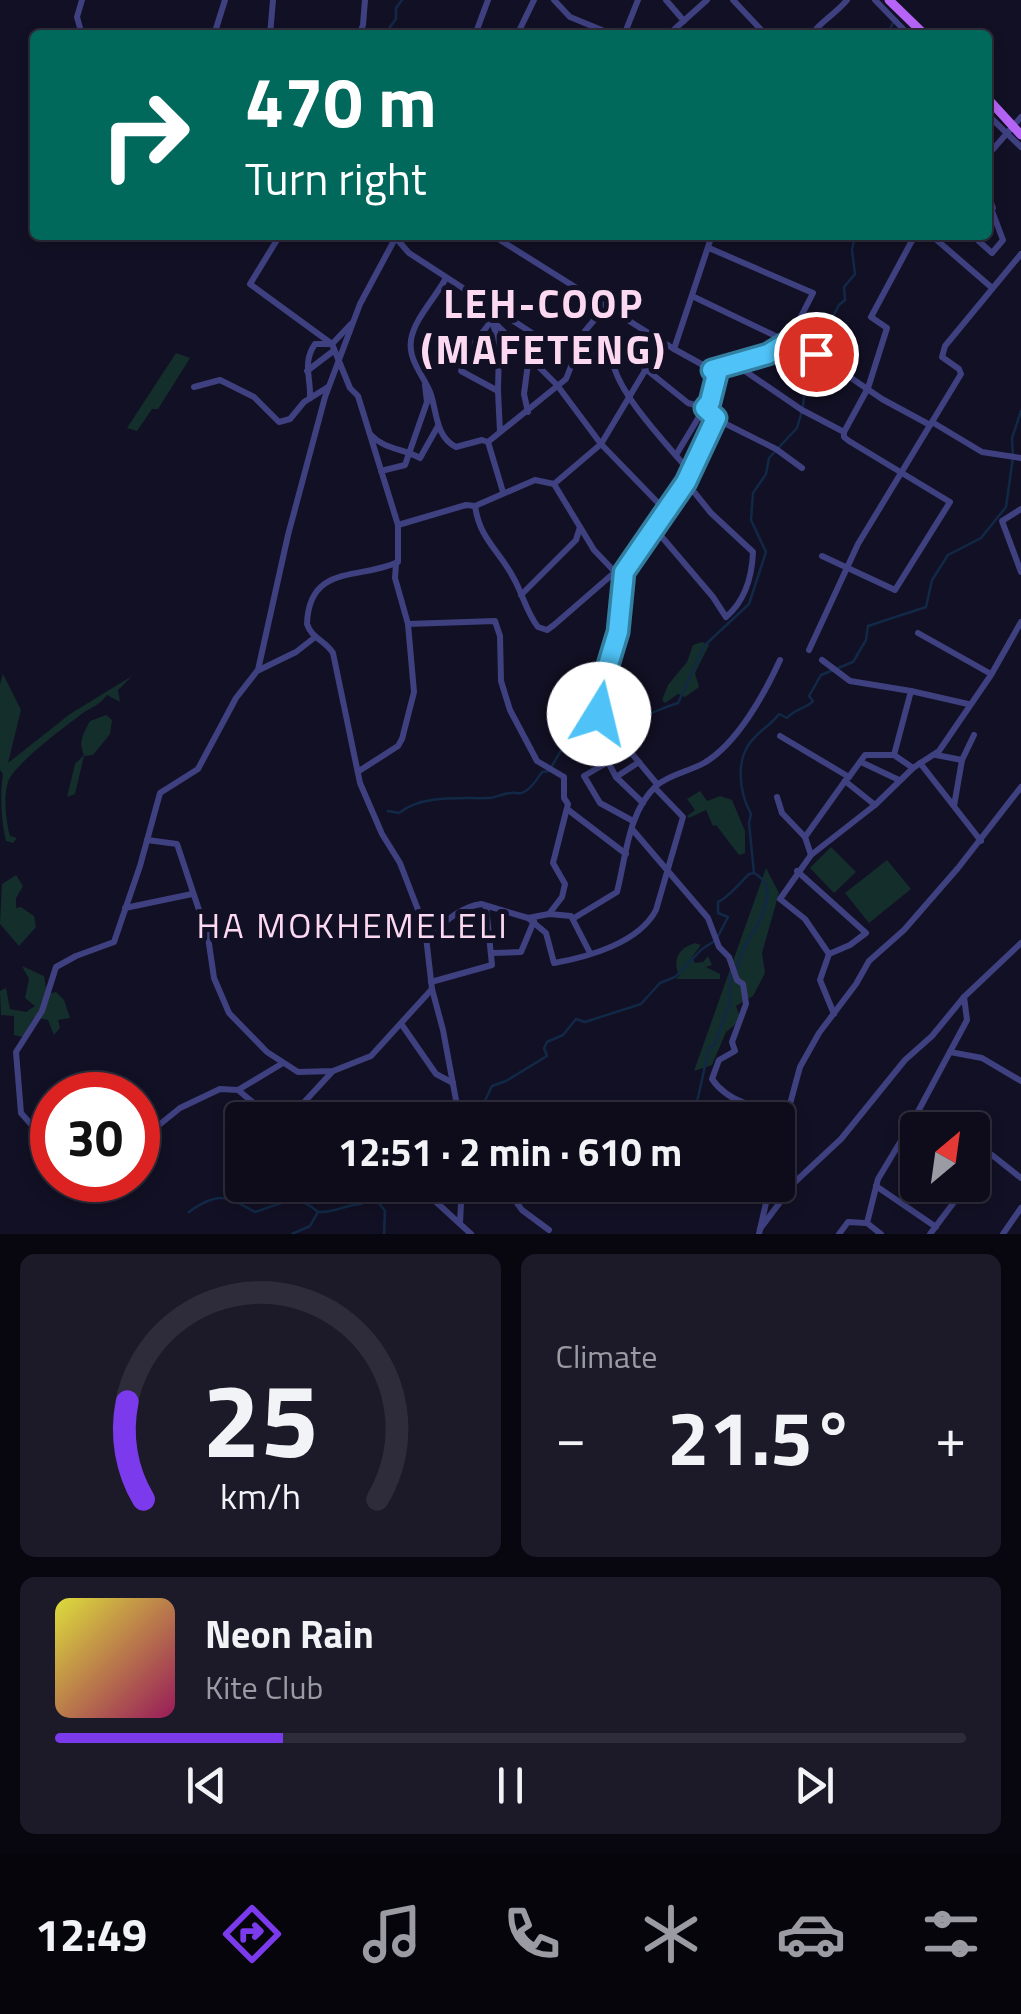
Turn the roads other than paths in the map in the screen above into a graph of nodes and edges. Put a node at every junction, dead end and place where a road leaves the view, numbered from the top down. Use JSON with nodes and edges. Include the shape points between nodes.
{"nodes":[{"id":1,"x":82,"y":0,"type":"edge"},
{"id":2,"x":225,"y":0,"type":"edge"},
{"id":3,"x":273,"y":0,"type":"edge"},
{"id":4,"x":365,"y":0,"type":"edge"},
{"id":5,"x":488,"y":0,"type":"edge"},
{"id":6,"x":534,"y":0,"type":"edge"},
{"id":7,"x":554,"y":0,"type":"edge"},
{"id":8,"x":638,"y":0,"type":"edge"},
{"id":9,"x":666,"y":0,"type":"edge"},
{"id":10,"x":707,"y":0,"type":"edge"},
{"id":11,"x":733,"y":0,"type":"edge"},
{"id":12,"x":846,"y":0,"type":"edge"},
{"id":13,"x":875,"y":0,"type":"edge"},
{"id":14,"x":889,"y":0,"type":"edge"},
{"id":15,"x":684,"y":20,"type":"junction"},
{"id":16,"x":758,"y":28,"type":"joint"},
{"id":17,"x":81,"y":30,"type":"edge"},
{"id":18,"x":216,"y":30,"type":"edge"},
{"id":19,"x":270,"y":30,"type":"edge"},
{"id":20,"x":360,"y":30,"type":"edge"},
{"id":21,"x":477,"y":30,"type":"edge"},
{"id":22,"x":519,"y":30,"type":"edge"},
{"id":23,"x":602,"y":30,"type":"edge"},
{"id":24,"x":626,"y":30,"type":"edge"},
{"id":25,"x":673,"y":30,"type":"edge"},
{"id":26,"x":760,"y":30,"type":"edge"},
{"id":27,"x":817,"y":30,"type":"edge"},
{"id":28,"x":904,"y":30,"type":"edge"},
{"id":29,"x":919,"y":30,"type":"edge"},
{"id":30,"x":992,"y":105,"type":"edge"},
{"id":31,"x":1021,"y":117,"type":"edge"},
{"id":32,"x":992,"y":118,"type":"edge"},
{"id":33,"x":1009,"y":129,"type":"junction"},
{"id":34,"x":1021,"y":135,"type":"edge"},
{"id":35,"x":1021,"y":147,"type":"edge"},
{"id":36,"x":992,"y":149,"type":"edge"},
{"id":37,"x":992,"y":215,"type":"edge"},
{"id":38,"x":277,"y":240,"type":"edge"},
{"id":39,"x":394,"y":240,"type":"edge"},
{"id":40,"x":399,"y":240,"type":"edge"},
{"id":41,"x":500,"y":240,"type":"edge"},
{"id":42,"x":711,"y":240,"type":"edge"},
{"id":43,"x":913,"y":240,"type":"edge"},
{"id":44,"x":937,"y":240,"type":"edge"},
{"id":45,"x":978,"y":240,"type":"edge"},
{"id":46,"x":709,"y":248,"type":"junction"},
{"id":47,"x":1021,"y":254,"type":"edge"},
{"id":48,"x":446,"y":278,"type":"junction"},
{"id":49,"x":992,"y":287,"type":"junction"},
{"id":50,"x":692,"y":296,"type":"junction"},
{"id":51,"x":606,"y":306,"type":"junction"},
{"id":52,"x":490,"y":307,"type":"junction"},
{"id":53,"x":493,"y":322,"type":"junction"},
{"id":54,"x":351,"y":324,"type":"junction"},
{"id":55,"x":788,"y":342,"type":"junction"},
{"id":56,"x":332,"y":348,"type":"junction"},
{"id":57,"x":674,"y":349,"type":"junction"},
{"id":58,"x":576,"y":351,"type":"junction"},
{"id":59,"x":528,"y":356,"type":"junction"},
{"id":60,"x":612,"y":360,"type":"junction"},
{"id":61,"x":338,"y":362,"type":"junction"},
{"id":62,"x":730,"y":367,"type":"junction"},
{"id":63,"x":646,"y":369,"type":"junction"},
{"id":64,"x":712,"y":370,"type":"junction"},
{"id":65,"x":306,"y":371,"type":"junction"},
{"id":66,"x":333,"y":376,"type":"junction"},
{"id":67,"x":347,"y":382,"type":"junction"},
{"id":68,"x":426,"y":384,"type":"junction"},
{"id":69,"x":557,"y":385,"type":"junction"},
{"id":70,"x":329,"y":386,"type":"junction"},
{"id":71,"x":194,"y":387,"type":"dead end"},
{"id":72,"x":868,"y":388,"type":"junction"},
{"id":73,"x":498,"y":391,"type":"junction"},
{"id":74,"x":630,"y":395,"type":"junction"},
{"id":75,"x":310,"y":398,"type":"junction"},
{"id":76,"x":705,"y":408,"type":"junction"},
{"id":77,"x":528,"y":412,"type":"junction"},
{"id":78,"x":716,"y":418,"type":"junction"},
{"id":79,"x":931,"y":424,"type":"junction"},
{"id":80,"x":439,"y":426,"type":"junction"},
{"id":81,"x":369,"y":432,"type":"junction"},
{"id":82,"x":500,"y":432,"type":"junction"},
{"id":83,"x":844,"y":432,"type":"junction"},
{"id":84,"x":488,"y":442,"type":"junction"},
{"id":85,"x":602,"y":444,"type":"junction"},
{"id":86,"x":410,"y":452,"type":"junction"},
{"id":87,"x":676,"y":455,"type":"junction"},
{"id":88,"x":1021,"y":458,"type":"edge"},
{"id":89,"x":802,"y":468,"type":"dead end"},
{"id":90,"x":382,"y":471,"type":"junction"},
{"id":91,"x":690,"y":472,"type":"junction"},
{"id":92,"x":900,"y":473,"type":"junction"},
{"id":93,"x":686,"y":482,"type":"junction"},
{"id":94,"x":554,"y":484,"type":"junction"},
{"id":95,"x":503,"y":492,"type":"junction"},
{"id":96,"x":475,"y":506,"type":"junction"},
{"id":97,"x":1021,"y":509,"type":"edge"},
{"id":98,"x":666,"y":512,"type":"junction"},
{"id":99,"x":398,"y":525,"type":"junction"},
{"id":100,"x":580,"y":526,"type":"junction"},
{"id":101,"x":656,"y":530,"type":"junction"},
{"id":102,"x":822,"y":556,"type":"dead end"},
{"id":103,"x":396,"y":564,"type":"junction"},
{"id":104,"x":848,"y":567,"type":"junction"},
{"id":105,"x":620,"y":572,"type":"junction"},
{"id":106,"x":1021,"y":572,"type":"edge"},
{"id":107,"x":520,"y":596,"type":"junction"},
{"id":108,"x":1021,"y":622,"type":"edge"},
{"id":109,"x":408,"y":624,"type":"junction"},
{"id":110,"x":918,"y":633,"type":"dead end"},
{"id":111,"x":314,"y":638,"type":"junction"},
{"id":112,"x":810,"y":650,"type":"dead end"},
{"id":113,"x":780,"y":660,"type":"dead end"},
{"id":114,"x":822,"y":660,"type":"dead end"},
{"id":115,"x":257,"y":671,"type":"junction"},
{"id":116,"x":991,"y":675,"type":"junction"},
{"id":117,"x":911,"y":690,"type":"junction"},
{"id":118,"x":968,"y":704,"type":"junction"},
{"id":119,"x":974,"y":735,"type":"dead end"},
{"id":120,"x":780,"y":736,"type":"dead end"},
{"id":121,"x":894,"y":755,"type":"junction"},
{"id":122,"x":932,"y":755,"type":"junction"},
{"id":123,"x":962,"y":760,"type":"junction"},
{"id":124,"x":639,"y":762,"type":"junction"},
{"id":125,"x":860,"y":762,"type":"junction"},
{"id":126,"x":916,"y":765,"type":"junction"},
{"id":127,"x":358,"y":771,"type":"junction"},
{"id":128,"x":616,"y":777,"type":"junction"},
{"id":129,"x":847,"y":779,"type":"junction"},
{"id":130,"x":899,"y":780,"type":"junction"},
{"id":131,"x":656,"y":786,"type":"junction"},
{"id":132,"x":1021,"y":787,"type":"edge"},
{"id":133,"x":777,"y":796,"type":"dead end"},
{"id":134,"x":644,"y":803,"type":"junction"},
{"id":135,"x":875,"y":805,"type":"junction"},
{"id":136,"x":954,"y":806,"type":"junction"},
{"id":137,"x":568,"y":809,"type":"junction"},
{"id":138,"x":632,"y":825,"type":"junction"},
{"id":139,"x":148,"y":840,"type":"junction"},
{"id":140,"x":807,"y":841,"type":"junction"},
{"id":141,"x":982,"y":841,"type":"junction"},
{"id":142,"x":820,"y":849,"type":"junction"},
{"id":143,"x":626,"y":854,"type":"junction"},
{"id":144,"x":811,"y":855,"type":"junction"},
{"id":145,"x":666,"y":871,"type":"junction"},
{"id":146,"x":797,"y":871,"type":"junction"},
{"id":147,"x":192,"y":894,"type":"junction"},
{"id":148,"x":486,"y":906,"type":"junction"},
{"id":149,"x":126,"y":908,"type":"junction"},
{"id":150,"x":549,"y":914,"type":"junction"},
{"id":151,"x":574,"y":918,"type":"junction"},
{"id":152,"x":531,"y":920,"type":"junction"},
{"id":153,"x":426,"y":938,"type":"junction"},
{"id":154,"x":1021,"y":943,"type":"edge"},
{"id":155,"x":494,"y":953,"type":"junction"},
{"id":156,"x":590,"y":953,"type":"junction"},
{"id":157,"x":829,"y":954,"type":"junction"},
{"id":158,"x":431,"y":986,"type":"junction"},
{"id":159,"x":964,"y":997,"type":"junction"},
{"id":160,"x":834,"y":1014,"type":"junction"},
{"id":161,"x":402,"y":1025,"type":"junction"},
{"id":162,"x":950,"y":1052,"type":"junction"},
{"id":163,"x":283,"y":1063,"type":"junction"},
{"id":164,"x":333,"y":1071,"type":"junction"},
{"id":165,"x":298,"y":1072,"type":"junction"},
{"id":166,"x":1021,"y":1081,"type":"edge"},
{"id":167,"x":453,"y":1082,"type":"junction"},
{"id":168,"x":238,"y":1090,"type":"junction"},
{"id":169,"x":313,"y":1090,"type":"junction"},
{"id":170,"x":252,"y":1102,"type":"edge"},
{"id":171,"x":303,"y":1102,"type":"edge"},
{"id":172,"x":455,"y":1102,"type":"edge"},
{"id":173,"x":745,"y":1102,"type":"edge"},
{"id":174,"x":789,"y":1102,"type":"edge"},
{"id":175,"x":160,"y":1122,"type":"edge"},
{"id":176,"x":30,"y":1123,"type":"edge"},
{"id":177,"x":990,"y":1157,"type":"edge"},
{"id":178,"x":1021,"y":1178,"type":"edge"},
{"id":179,"x":876,"y":1186,"type":"junction"},
{"id":180,"x":436,"y":1202,"type":"edge"},
{"id":181,"x":461,"y":1202,"type":"edge"},
{"id":182,"x":516,"y":1202,"type":"edge"},
{"id":183,"x":766,"y":1202,"type":"edge"},
{"id":184,"x":954,"y":1202,"type":"edge"},
{"id":185,"x":1021,"y":1208,"type":"edge"},
{"id":186,"x":866,"y":1223,"type":"junction"},
{"id":187,"x":460,"y":1224,"type":"junction"},
{"id":188,"x":550,"y":1230,"type":"dead end"},
{"id":189,"x":933,"y":1231,"type":"edge"},
{"id":190,"x":760,"y":1232,"type":"edge"},
{"id":191,"x":471,"y":1234,"type":"edge"},
{"id":192,"x":839,"y":1234,"type":"edge"},
{"id":193,"x":880,"y":1234,"type":"edge"},
{"id":194,"x":1003,"y":1234,"type":"edge"}],
"edges":[{"from":1,"to":17,"type":"street"},
{"from":2,"to":18,"type":"street"},
{"from":3,"to":19,"type":"street"},
{"from":4,"to":20,"type":"street"},
{"from":5,"to":21,"type":"street"},
{"from":6,"to":22,"type":"street"},
{"from":7,"to":23,"type":"street","via":[[570,17]]},
{"from":8,"to":24,"type":"street"},
{"from":9,"to":15,"type":"street"},
{"from":10,"to":15,"type":"street"},
{"from":11,"to":16,"type":"street"},
{"from":12,"to":27,"type":"street"},
{"from":13,"to":28,"type":"street"},
{"from":14,"to":29,"type":"main road"},
{"from":15,"to":25,"type":"street"},
{"from":16,"to":26,"type":"street"},
{"from":30,"to":33,"type":"main road"},
{"from":31,"to":33,"type":"street"},
{"from":32,"to":33,"type":"street"},
{"from":33,"to":34,"type":"main road"},
{"from":33,"to":35,"type":"street"},
{"from":33,"to":36,"type":"street"},
{"from":37,"to":45,"type":"street","via":[[1003,240],[992,253]]},
{"from":38,"to":56,"type":"street","via":[[250,284]]},
{"from":39,"to":54,"type":"street"},
{"from":40,"to":48,"type":"street"},
{"from":41,"to":51,"type":"street"},
{"from":42,"to":46,"type":"street"},
{"from":43,"to":72,"type":"street","via":[[870,317],[887,328]]},
{"from":44,"to":49,"type":"street"},
{"from":46,"to":50,"type":"street"},
{"from":46,"to":55,"type":"street","via":[[813,293]]},
{"from":47,"to":49,"type":"street"},
{"from":48,"to":52,"type":"street"},
{"from":48,"to":68,"type":"street","via":[[411,338]]},
{"from":49,"to":79,"type":"street","via":[[945,346],[942,357],[962,372]]},
{"from":50,"to":55,"type":"street"},
{"from":50,"to":57,"type":"street"},
{"from":51,"to":57,"type":"street"},
{"from":51,"to":58,"type":"street"},
{"from":52,"to":53,"type":"street"},
{"from":52,"to":59,"type":"street","via":[[532,334]]},
{"from":53,"to":59,"type":"street"},
{"from":53,"to":73,"type":"street"},
{"from":53,"to":73,"type":"street","via":[[461,370]]},
{"from":54,"to":56,"type":"street"},
{"from":54,"to":61,"type":"street"},
{"from":55,"to":62,"type":"street"},
{"from":55,"to":72,"type":"street"},
{"from":56,"to":61,"type":"street"},
{"from":56,"to":65,"type":"street"},
{"from":56,"to":65,"type":"street","via":[[315,344]]},
{"from":57,"to":64,"type":"street"},
{"from":58,"to":60,"type":"street"},
{"from":58,"to":69,"type":"street"},
{"from":59,"to":69,"type":"street"},
{"from":59,"to":77,"type":"street"},
{"from":60,"to":63,"type":"street","via":[[627,354]]},
{"from":60,"to":74,"type":"street"},
{"from":61,"to":66,"type":"street"},
{"from":61,"to":67,"type":"street"},
{"from":62,"to":64,"type":"street"},
{"from":62,"to":83,"type":"street"},
{"from":63,"to":74,"type":"street"},
{"from":63,"to":76,"type":"street","via":[[688,404]]},
{"from":64,"to":76,"type":"street","via":[[717,374]]},
{"from":65,"to":75,"type":"street"},
{"from":66,"to":67,"type":"street"},
{"from":66,"to":70,"type":"street"},
{"from":67,"to":81,"type":"street"},
{"from":68,"to":80,"type":"street"},
{"from":68,"to":86,"type":"street","via":[[428,402]]},
{"from":69,"to":77,"type":"street"},
{"from":69,"to":85,"type":"street"},
{"from":70,"to":75,"type":"street"},
{"from":70,"to":115,"type":"street"},
{"from":71,"to":75,"type":"street","via":[[220,380],[254,398],[278,422]]},
{"from":72,"to":79,"type":"street"},
{"from":72,"to":83,"type":"street"},
{"from":73,"to":82,"type":"street"},
{"from":74,"to":85,"type":"street"},
{"from":74,"to":87,"type":"street"},
{"from":76,"to":78,"type":"street"},
{"from":76,"to":87,"type":"street"},
{"from":77,"to":82,"type":"street"},
{"from":78,"to":89,"type":"street"},
{"from":78,"to":91,"type":"street"},
{"from":79,"to":88,"type":"street","via":[[982,452]]},
{"from":79,"to":92,"type":"street"},
{"from":80,"to":84,"type":"street","via":[[456,447]]},
{"from":80,"to":86,"type":"street","via":[[420,458]]},
{"from":81,"to":86,"type":"street","via":[[388,448]]},
{"from":81,"to":90,"type":"street"},
{"from":82,"to":84,"type":"street"},
{"from":83,"to":92,"type":"street"},
{"from":84,"to":95,"type":"street"},
{"from":85,"to":94,"type":"street"},
{"from":85,"to":98,"type":"street"},
{"from":86,"to":90,"type":"street","via":[[406,465]]},
{"from":87,"to":91,"type":"street"},
{"from":90,"to":99,"type":"street"},
{"from":91,"to":93,"type":"street"},
{"from":92,"to":104,"type":"street"},
{"from":92,"to":104,"type":"street","via":[[950,502],[895,590]]},
{"from":93,"to":98,"type":"street"},
{"from":93,"to":101,"type":"street","via":[[753,552],[734,611],[726,617]]},
{"from":94,"to":95,"type":"street","via":[[535,480]]},
{"from":94,"to":100,"type":"street"},
{"from":95,"to":96,"type":"street"},
{"from":96,"to":99,"type":"street"},
{"from":96,"to":107,"type":"street","via":[[483,535]]},
{"from":97,"to":106,"type":"street","via":[[1002,522]]},
{"from":98,"to":101,"type":"street"},
{"from":99,"to":103,"type":"street"},
{"from":100,"to":105,"type":"street","via":[[594,550]]},
{"from":100,"to":107,"type":"street","via":[[576,540]]},
{"from":101,"to":105,"type":"street"},
{"from":102,"to":104,"type":"street"},
{"from":103,"to":109,"type":"street"},
{"from":103,"to":111,"type":"street","via":[[321,586],[307,616]]},
{"from":104,"to":112,"type":"street"},
{"from":105,"to":107,"type":"street","via":[[547,630],[538,628]]},
{"from":105,"to":124,"type":"street","via":[[618,632],[598,708]]},
{"from":108,"to":116,"type":"street"},
{"from":109,"to":127,"type":"street","via":[[414,692],[402,739]]},
{"from":109,"to":137,"type":"street","via":[[495,620],[510,710],[536,761],[564,778]]},
{"from":110,"to":116,"type":"street"},
{"from":111,"to":115,"type":"street"},
{"from":111,"to":127,"type":"street","via":[[333,653]]},
{"from":113,"to":131,"type":"street","via":[[761,701],[726,745]]},
{"from":114,"to":117,"type":"street","via":[[850,682]]},
{"from":115,"to":139,"type":"street","via":[[198,769],[160,793]]},
{"from":116,"to":118,"type":"street"},
{"from":117,"to":118,"type":"street"},
{"from":117,"to":121,"type":"street"},
{"from":118,"to":122,"type":"street"},
{"from":119,"to":123,"type":"street"},
{"from":120,"to":129,"type":"street"},
{"from":121,"to":125,"type":"street","via":[[865,754]]},
{"from":121,"to":126,"type":"street"},
{"from":122,"to":123,"type":"street"},
{"from":122,"to":126,"type":"street"},
{"from":123,"to":136,"type":"street"},
{"from":124,"to":128,"type":"street"},
{"from":124,"to":131,"type":"street"},
{"from":125,"to":129,"type":"street"},
{"from":125,"to":130,"type":"street"},
{"from":126,"to":130,"type":"street"},
{"from":126,"to":136,"type":"street"},
{"from":127,"to":153,"type":"street"},
{"from":128,"to":134,"type":"street"},
{"from":128,"to":138,"type":"street","via":[[608,762],[584,776],[600,803]]},
{"from":129,"to":135,"type":"street"},
{"from":129,"to":140,"type":"street"},
{"from":130,"to":135,"type":"street"},
{"from":131,"to":134,"type":"street"},
{"from":131,"to":145,"type":"street","via":[[683,817]]},
{"from":132,"to":141,"type":"street"},
{"from":133,"to":140,"type":"street"},
{"from":134,"to":138,"type":"street"},
{"from":135,"to":142,"type":"street"},
{"from":136,"to":141,"type":"street"},
{"from":137,"to":143,"type":"street"},
{"from":137,"to":150,"type":"street","via":[[553,863],[565,884]]},
{"from":138,"to":143,"type":"street"},
{"from":138,"to":145,"type":"street"},
{"from":139,"to":147,"type":"street","via":[[177,844]]},
{"from":139,"to":149,"type":"street"},
{"from":140,"to":142,"type":"street"},
{"from":140,"to":144,"type":"street"},
{"from":141,"to":160,"type":"street","via":[[869,961]]},
{"from":142,"to":144,"type":"street"},
{"from":143,"to":151,"type":"street","via":[[617,892]]},
{"from":144,"to":146,"type":"street"},
{"from":145,"to":156,"type":"street","via":[[649,922]]},
{"from":145,"to":173,"type":"street","via":[[708,918],[746,991],[734,1051],[719,1060],[712,1080]]},
{"from":146,"to":157,"type":"street","via":[[780,898]]},
{"from":146,"to":157,"type":"street","via":[[866,932]]},
{"from":147,"to":149,"type":"street"},
{"from":147,"to":163,"type":"street","via":[[228,1013]]},
{"from":148,"to":152,"type":"street"},
{"from":148,"to":153,"type":"street","via":[[455,914]]},
{"from":148,"to":155,"type":"street"},
{"from":149,"to":176,"type":"street","via":[[114,942],[56,967],[42,1011],[16,1052],[21,1113]]},
{"from":150,"to":151,"type":"street"},
{"from":150,"to":152,"type":"street"},
{"from":151,"to":156,"type":"street"},
{"from":152,"to":155,"type":"street","via":[[521,952]]},
{"from":152,"to":156,"type":"street","via":[[550,940],[554,963]]},
{"from":153,"to":158,"type":"street"},
{"from":154,"to":159,"type":"street"},
{"from":155,"to":158,"type":"street","via":[[485,968]]},
{"from":157,"to":160,"type":"street","via":[[820,980]]},
{"from":158,"to":161,"type":"street"},
{"from":158,"to":167,"type":"street"},
{"from":159,"to":162,"type":"street","via":[[967,1020]]},
{"from":159,"to":190,"type":"street","via":[[841,1139],[796,1180]]},
{"from":160,"to":174,"type":"street","via":[[800,1066]]},
{"from":161,"to":164,"type":"street","via":[[371,1056]]},
{"from":161,"to":167,"type":"street","via":[[436,1074]]},
{"from":162,"to":166,"type":"street","via":[[982,1058]]},
{"from":162,"to":179,"type":"street"},
{"from":163,"to":165,"type":"street"},
{"from":163,"to":168,"type":"street"},
{"from":164,"to":165,"type":"street"},
{"from":164,"to":169,"type":"street"},
{"from":165,"to":169,"type":"street"},
{"from":167,"to":172,"type":"street"},
{"from":168,"to":170,"type":"street"},
{"from":168,"to":175,"type":"street","via":[[220,1089]]},
{"from":169,"to":171,"type":"street"},
{"from":177,"to":178,"type":"street"},
{"from":179,"to":186,"type":"street"},
{"from":179,"to":189,"type":"street"},
{"from":180,"to":187,"type":"street"},
{"from":181,"to":187,"type":"street"},
{"from":182,"to":188,"type":"street"},
{"from":183,"to":190,"type":"street"},
{"from":184,"to":189,"type":"street"},
{"from":185,"to":194,"type":"street"},
{"from":186,"to":192,"type":"street","via":[[848,1222]]},
{"from":186,"to":193,"type":"street"},
{"from":187,"to":191,"type":"street"}]}
